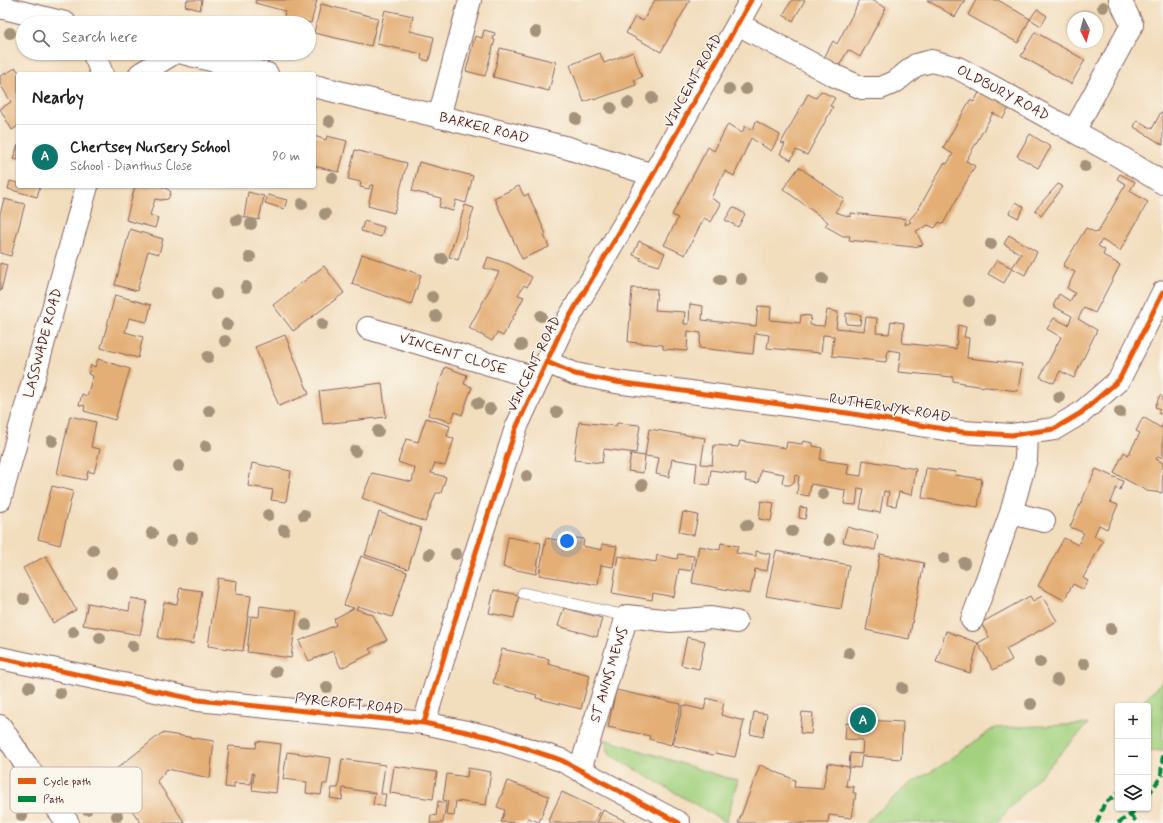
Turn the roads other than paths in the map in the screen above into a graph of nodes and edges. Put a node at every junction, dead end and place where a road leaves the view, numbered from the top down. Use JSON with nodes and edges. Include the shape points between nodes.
{"nodes":[{"id":1,"x":470,"y":0,"type":"edge"},
{"id":2,"x":752,"y":0,"type":"edge"},
{"id":3,"x":1120,"y":0,"type":"edge"},
{"id":4,"x":0,"y":7,"type":"edge"},
{"id":5,"x":37,"y":16,"type":"edge"},
{"id":6,"x":738,"y":24,"type":"junction"},
{"id":7,"x":96,"y":60,"type":"edge"},
{"id":8,"x":163,"y":60,"type":"edge"},
{"id":9,"x":211,"y":60,"type":"edge"},
{"id":10,"x":101,"y":72,"type":"edge"},
{"id":11,"x":143,"y":72,"type":"edge"},
{"id":12,"x":259,"y":72,"type":"edge"},
{"id":13,"x":316,"y":86,"type":"edge"},
{"id":14,"x":439,"y":117,"type":"junction"},
{"id":15,"x":1074,"y":131,"type":"junction"},
{"id":16,"x":653,"y":175,"type":"junction"},
{"id":17,"x":1163,"y":183,"type":"edge"},
{"id":18,"x":86,"y":188,"type":"edge"},
{"id":19,"x":1163,"y":292,"type":"edge"},
{"id":20,"x":368,"y":328,"type":"dead end"},
{"id":21,"x":543,"y":371,"type":"junction"},
{"id":22,"x":1027,"y":433,"type":"junction"},
{"id":23,"x":0,"y":500,"type":"edge"},
{"id":24,"x":1011,"y":513,"type":"junction"},
{"id":25,"x":1044,"y":521,"type":"dead end"},
{"id":26,"x":523,"y":593,"type":"dead end"},
{"id":27,"x":628,"y":616,"type":"junction"},
{"id":28,"x":972,"y":620,"type":"dead end"},
{"id":29,"x":736,"y":622,"type":"dead end"},
{"id":30,"x":0,"y":658,"type":"edge"},
{"id":31,"x":424,"y":724,"type":"junction"},
{"id":32,"x":0,"y":726,"type":"edge"},
{"id":33,"x":27,"y":767,"type":"edge"},
{"id":34,"x":580,"y":770,"type":"junction"},
{"id":35,"x":61,"y":813,"type":"edge"},
{"id":36,"x":68,"y":823,"type":"edge"},
{"id":37,"x":679,"y":823,"type":"edge"}],
"edges":[{"from":1,"to":14,"type":"street"},
{"from":2,"to":6,"type":"street","name":"VINCENT ROAD"},
{"from":3,"to":15,"type":"street","via":[[1132,25]]},
{"from":4,"to":5,"type":"street"},
{"from":6,"to":15,"type":"street","name":"OLDBURY ROAD","via":[[832,75],[862,88],[881,88],[895,82],[916,65],[932,61],[958,68]]},
{"from":6,"to":16,"type":"street","name":"VINCENT ROAD"},
{"from":7,"to":10,"type":"street"},
{"from":8,"to":11,"type":"street"},
{"from":9,"to":12,"type":"street"},
{"from":13,"to":14,"type":"street","name":"BARKER ROAD"},
{"from":14,"to":16,"type":"street","name":"BARKER ROAD","via":[[568,148]]},
{"from":15,"to":17,"type":"street","name":"OLDBURY ROAD"},
{"from":16,"to":21,"type":"street","name":"VINCENT ROAD","via":[[560,333]]},
{"from":18,"to":23,"type":"street","name":"LASSWADE ROAD"},
{"from":19,"to":22,"type":"street","name":"RUTHERWYK ROAD","via":[[1119,380],[1082,413],[1054,429]]},
{"from":20,"to":21,"type":"street","name":"VINCENT CLOSE"},
{"from":21,"to":22,"type":"street","name":"RUTHERWYK ROAD","via":[[847,413],[962,432],[1012,435]]},
{"from":21,"to":31,"type":"street","name":"VINCENT ROAD","via":[[516,428]]},
{"from":22,"to":24,"type":"street","via":[[1026,458]]},
{"from":24,"to":25,"type":"street"},
{"from":24,"to":28,"type":"street"},
{"from":26,"to":27,"type":"lane"},
{"from":27,"to":29,"type":"street","name":"ST ANNS MEWS","via":[[671,621],[711,618]]},
{"from":27,"to":34,"type":"street","name":"ST ANNS MEWS"},
{"from":30,"to":31,"type":"street","name":"PYRCROFT ROAD","via":[[198,700]]},
{"from":31,"to":34,"type":"street","name":"PYRCROFT ROAD","via":[[490,737],[561,760]]},
{"from":32,"to":33,"type":"street"},
{"from":34,"to":37,"type":"street","name":"PYRCROFT ROAD"},
{"from":35,"to":36,"type":"street"}]}
